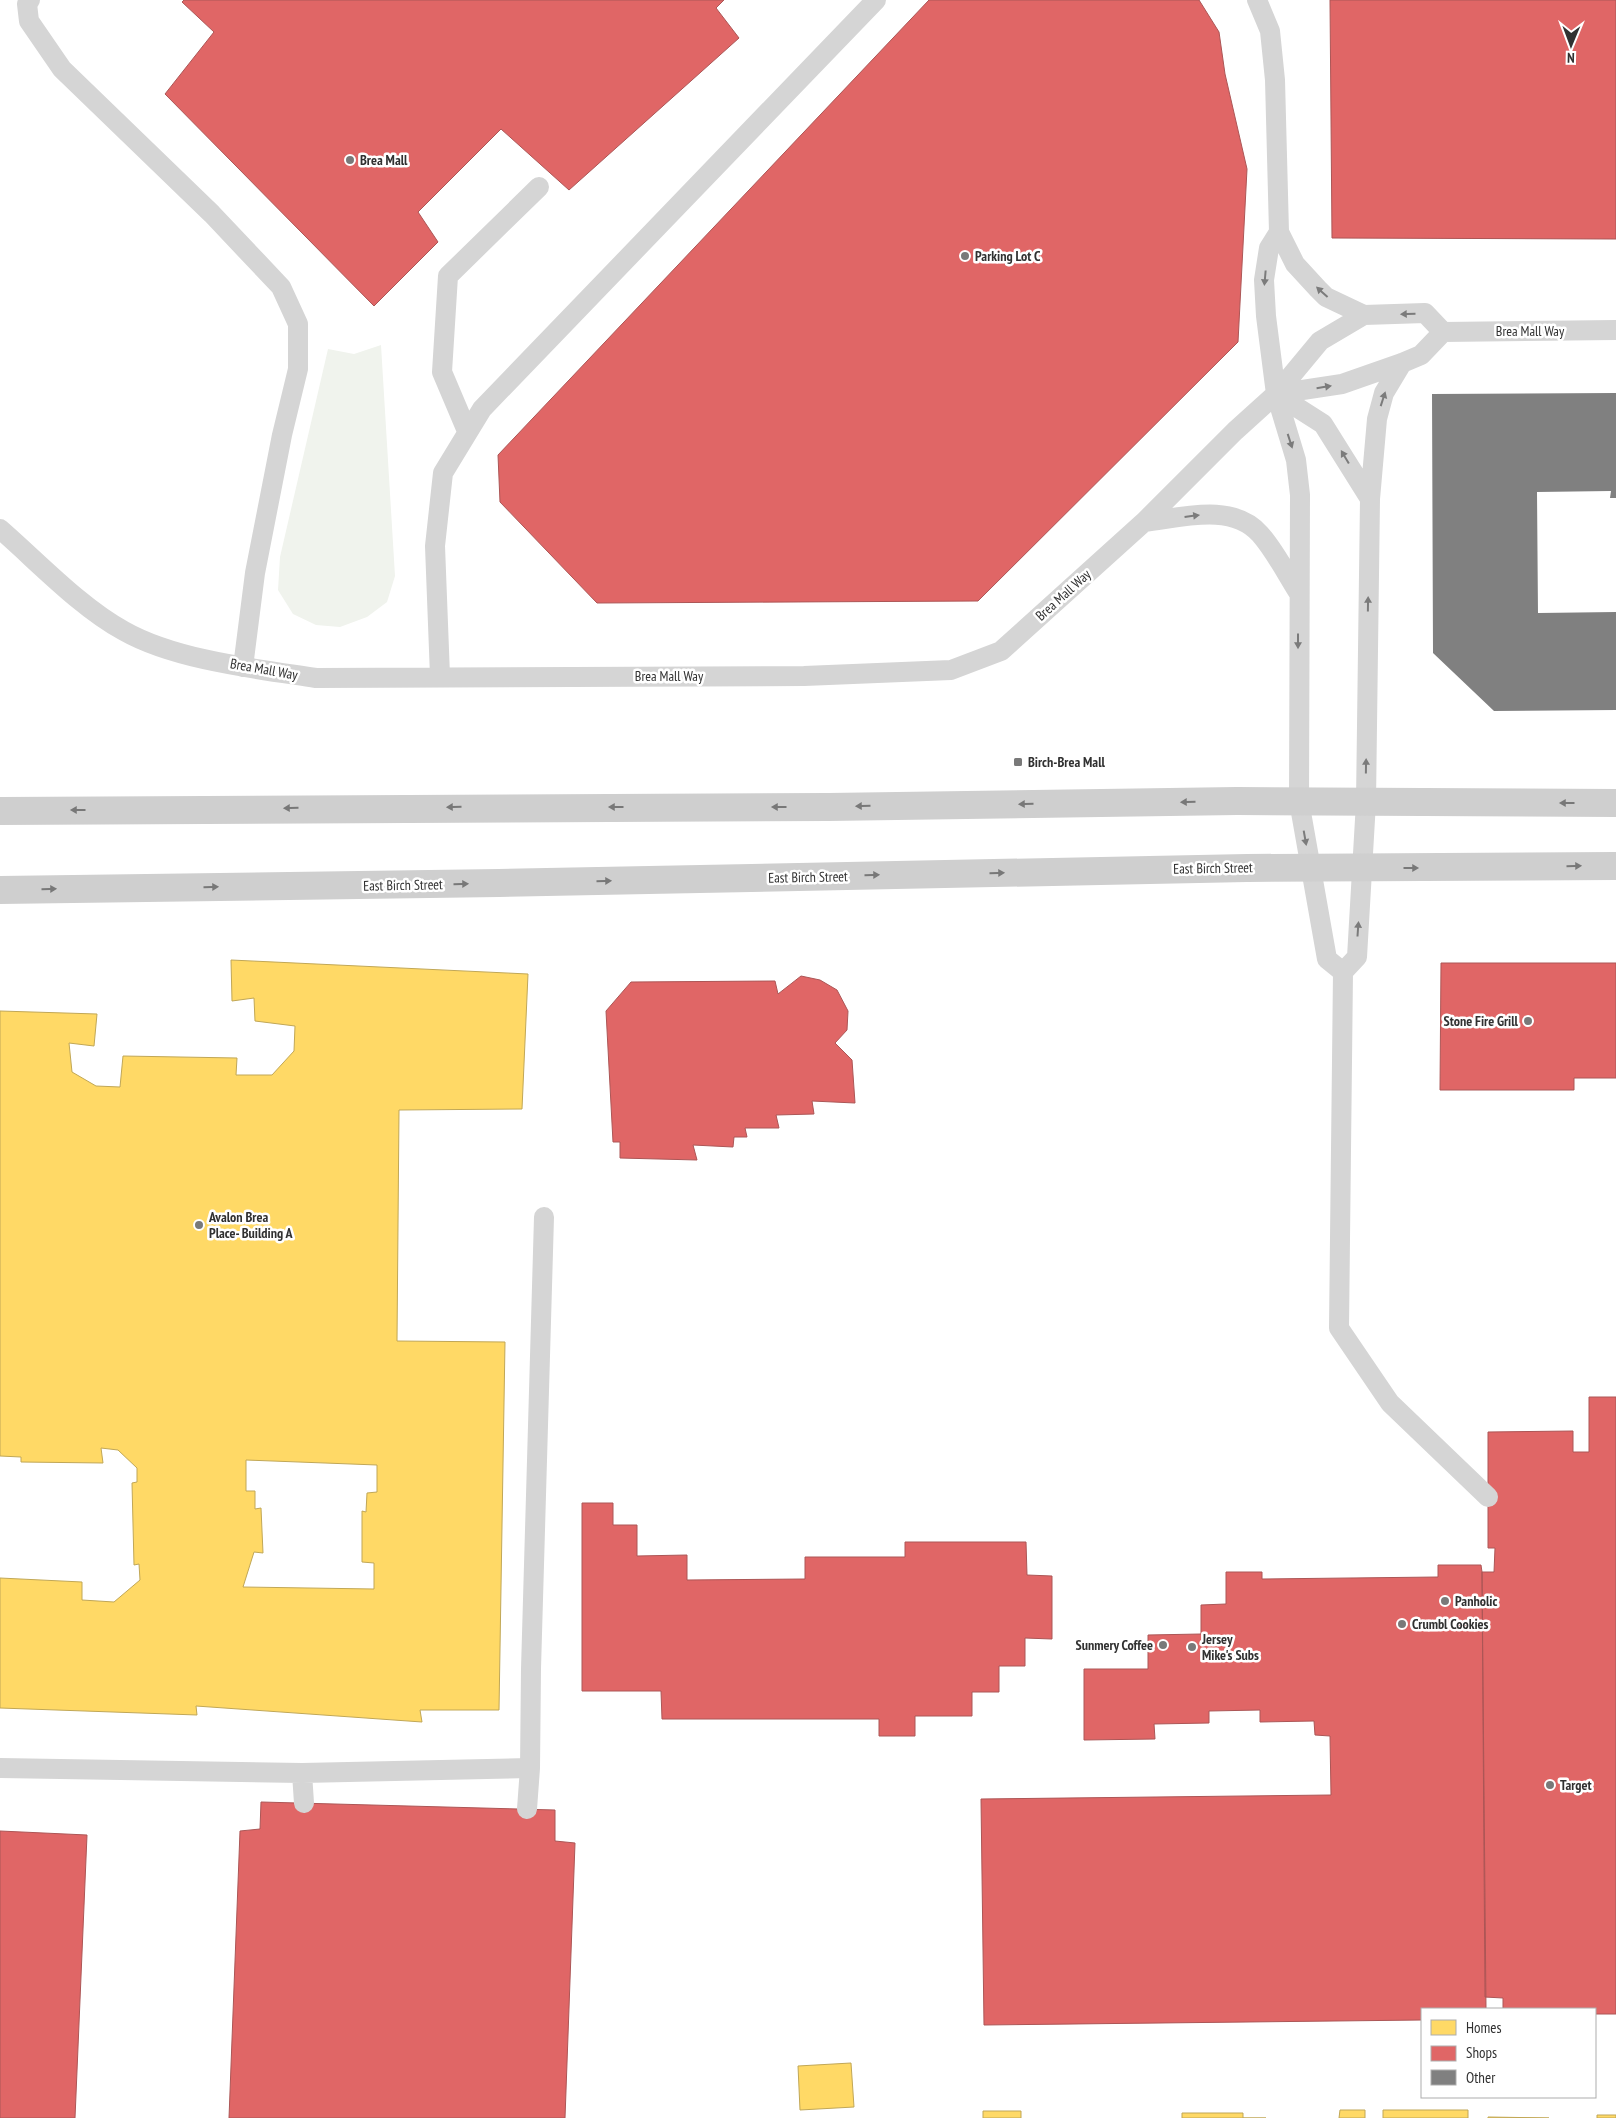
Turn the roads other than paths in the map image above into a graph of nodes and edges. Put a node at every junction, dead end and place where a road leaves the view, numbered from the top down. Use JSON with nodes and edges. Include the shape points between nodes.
{"nodes":[{"id":1,"x":30,"y":0,"type":"edge"},
{"id":2,"x":876,"y":0,"type":"edge"},
{"id":3,"x":1257,"y":0,"type":"edge"},
{"id":4,"x":539,"y":187,"type":"dead end"},
{"id":5,"x":1279,"y":232,"type":"junction"},
{"id":6,"x":1364,"y":316,"type":"junction"},
{"id":7,"x":1616,"y":330,"type":"edge"},
{"id":8,"x":1443,"y":332,"type":"junction"},
{"id":9,"x":1402,"y":363,"type":"junction"},
{"id":10,"x":1276,"y":394,"type":"junction"},
{"id":11,"x":467,"y":431,"type":"junction"},
{"id":12,"x":1370,"y":499,"type":"junction"},
{"id":13,"x":1144,"y":522,"type":"junction"},
{"id":14,"x":0,"y":529,"type":"edge"},
{"id":15,"x":1298,"y":592,"type":"junction"},
{"id":16,"x":243,"y":667,"type":"junction"},
{"id":17,"x":440,"y":676,"type":"junction"},
{"id":18,"x":1299,"y":801,"type":"junction"},
{"id":19,"x":1366,"y":802,"type":"junction"},
{"id":20,"x":1616,"y":803,"type":"edge"},
{"id":21,"x":0,"y":811,"type":"edge"},
{"id":22,"x":1616,"y":866,"type":"edge"},
{"id":23,"x":1311,"y":868,"type":"junction"},
{"id":24,"x":1362,"y":868,"type":"junction"},
{"id":25,"x":0,"y":890,"type":"edge"},
{"id":26,"x":1343,"y":972,"type":"junction"},
{"id":27,"x":544,"y":1218,"type":"dead end"},
{"id":28,"x":1488,"y":1497,"type":"dead end"},
{"id":29,"x":0,"y":1768,"type":"edge"},
{"id":30,"x":530,"y":1768,"type":"junction"},
{"id":31,"x":302,"y":1773,"type":"junction"},
{"id":32,"x":304,"y":1803,"type":"dead end"},
{"id":33,"x":527,"y":1810,"type":"dead end"}],
"edges":[{"from":1,"to":16,"type":"lane","via":[[29,21],[62,69],[212,214],[281,286],[298,324],[298,369],[255,573]]},
{"from":2,"to":11,"type":"lane","via":[[482,409]]},
{"from":3,"to":5,"type":"lane","via":[[1270,31],[1275,80]]},
{"from":4,"to":11,"type":"lane","via":[[448,276],[442,372]]},
{"from":6,"to":5,"type":"lane","one_way":true,"via":[[1326,297],[1295,264]]},
{"from":5,"to":10,"type":"lane","one_way":true,"via":[[1269,248],[1264,280]]},
{"from":8,"to":6,"type":"lane","name":"Brea Mall Way","one_way":true,"via":[[1425,313]]},
{"from":6,"to":10,"type":"lane","name":"Brea Mall Way","via":[[1320,341]]},
{"from":7,"to":8,"type":"lane","name":"Brea Mall Way"},
{"from":8,"to":9,"type":"lane","via":[[1420,355]]},
{"from":10,"to":9,"type":"lane","one_way":true,"via":[[1342,384]]},
{"from":12,"to":9,"type":"lane","one_way":true,"via":[[1377,419],[1384,393]]},
{"from":12,"to":10,"type":"lane","one_way":true,"via":[[1323,424]]},
{"from":10,"to":13,"type":"lane","name":"Brea Mall Way"},
{"from":10,"to":15,"type":"lane","one_way":true,"via":[[1296,460],[1300,495]]},
{"from":11,"to":17,"type":"lane","via":[[443,473],[435,546]]},
{"from":19,"to":12,"type":"lane","one_way":true},
{"from":13,"to":15,"type":"lane","one_way":true,"via":[[1212,513],[1239,519],[1260,533]]},
{"from":13,"to":17,"type":"lane","name":"Brea Mall Way","via":[[1001,651],[951,670],[804,676]]},
{"from":14,"to":16,"type":"lane","name":"Brea Mall Way","via":[[95,612],[124,631],[161,647]]},
{"from":15,"to":18,"type":"lane","one_way":true},
{"from":16,"to":17,"type":"lane","name":"Brea Mall Way","via":[[316,678]]},
{"from":18,"to":19,"type":"street"},
{"from":18,"to":21,"type":"street","one_way":true},
{"from":18,"to":23,"type":"lane","one_way":true},
{"from":20,"to":19,"type":"street","one_way":true},
{"from":19,"to":24,"type":"lane"},
{"from":24,"to":22,"type":"street","name":"East Birch Street","one_way":true},
{"from":23,"to":24,"type":"street","name":"East Birch Street"},
{"from":25,"to":23,"type":"street","name":"East Birch Street","one_way":true},
{"from":23,"to":26,"type":"lane","via":[[1327,959]]},
{"from":26,"to":24,"type":"lane","one_way":true,"via":[[1357,957]]},
{"from":26,"to":28,"type":"lane","via":[[1339,1328],[1390,1403]]},
{"from":27,"to":30,"type":"lane"},
{"from":29,"to":31,"type":"lane"},
{"from":30,"to":31,"type":"lane"},
{"from":30,"to":33,"type":"lane"},
{"from":31,"to":32,"type":"lane"}]}
